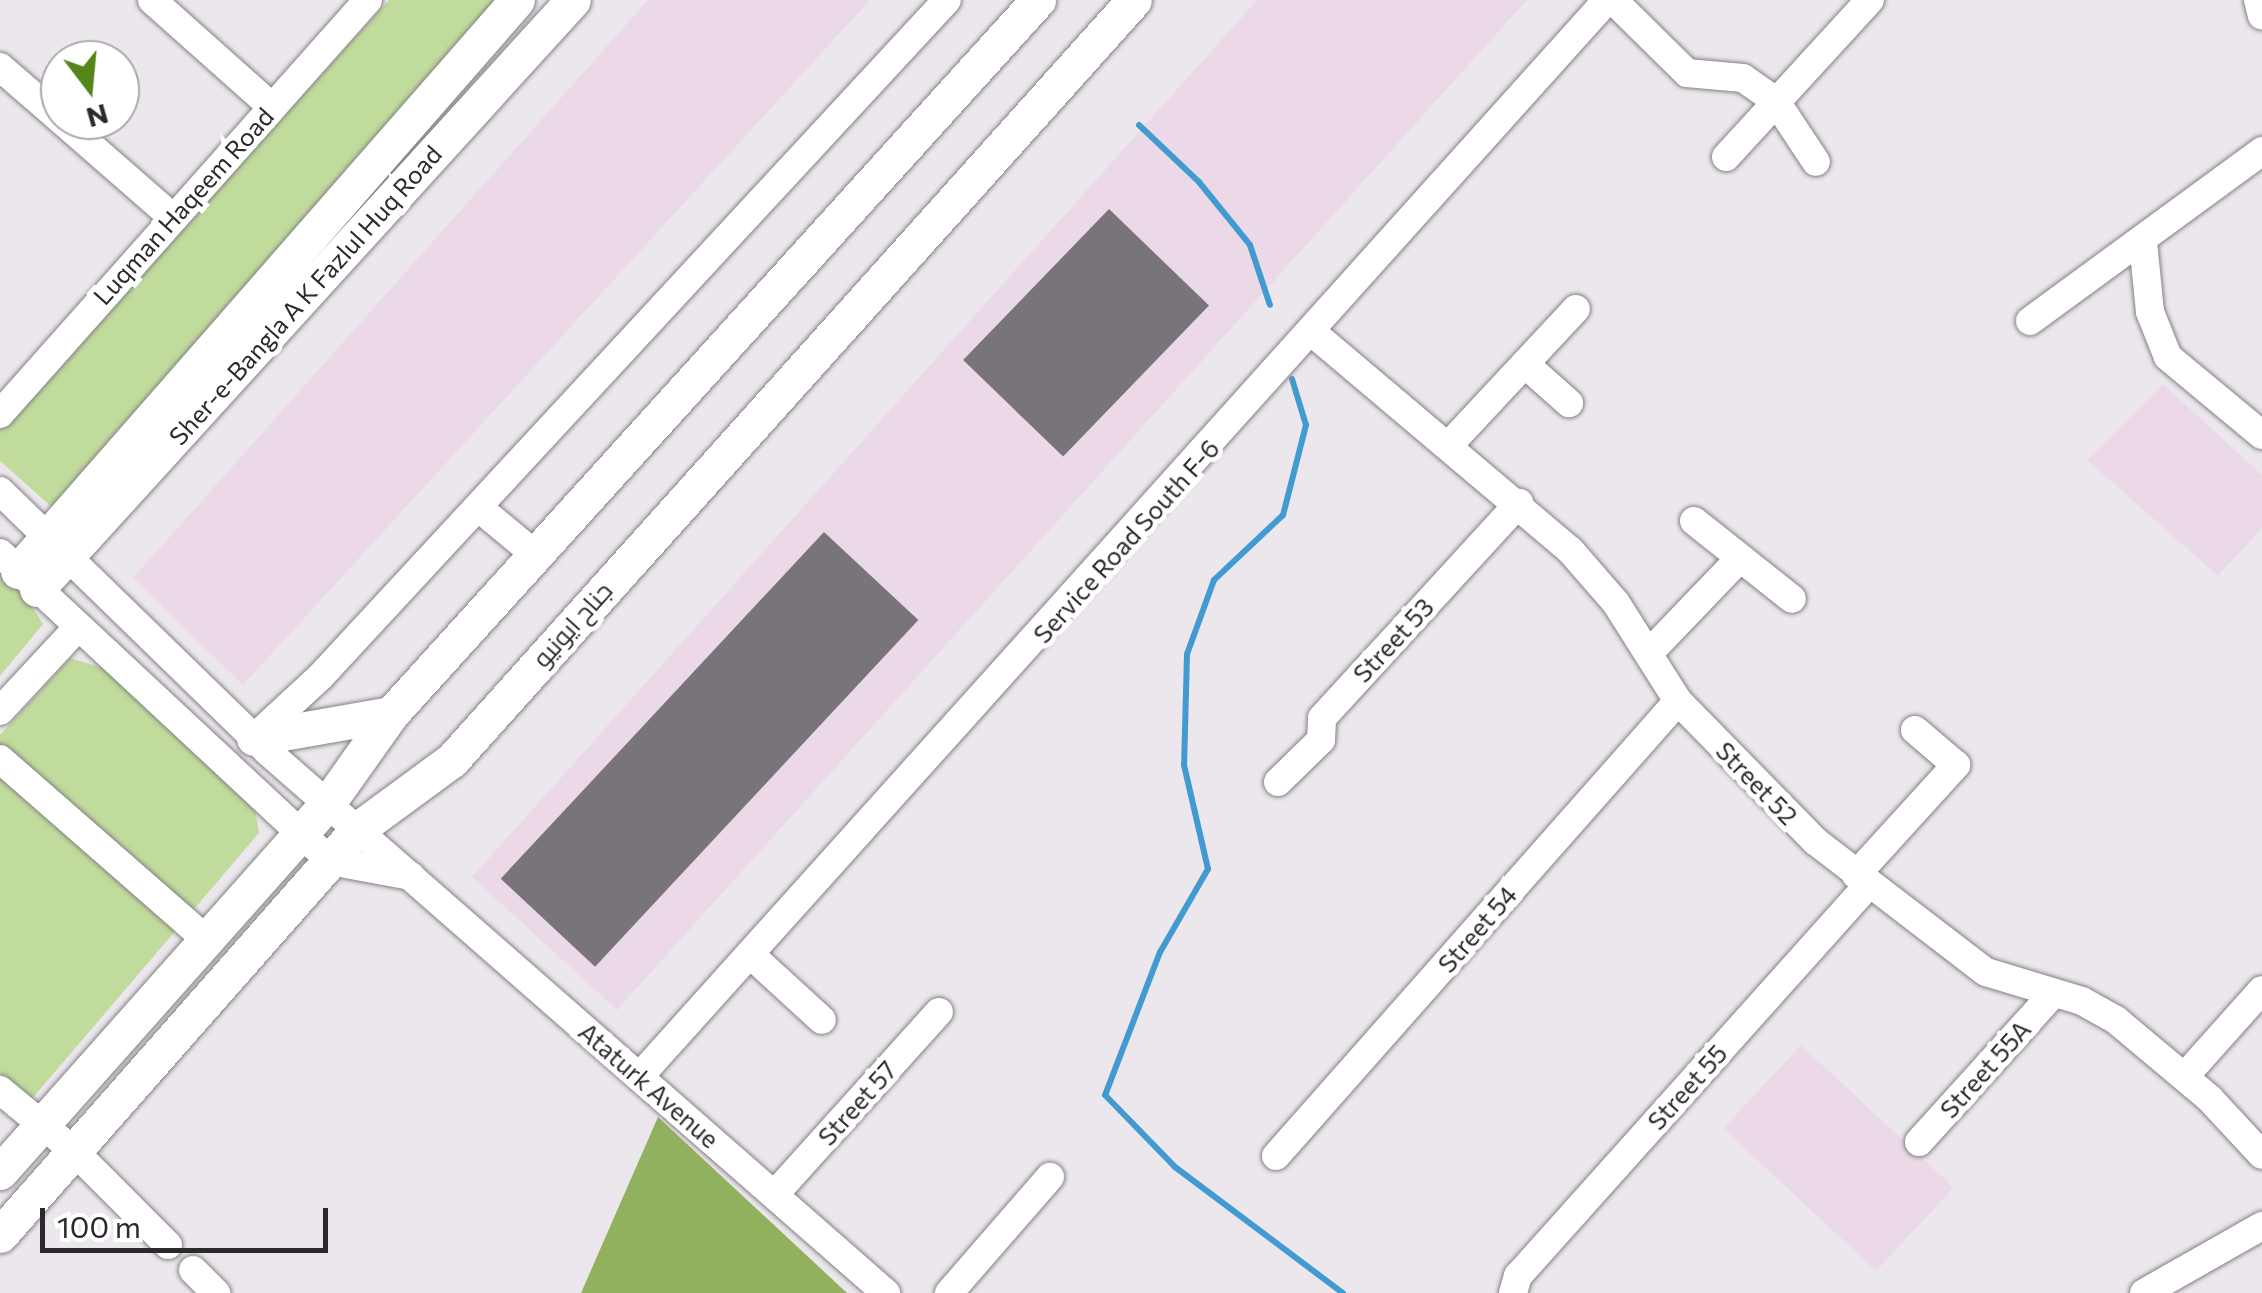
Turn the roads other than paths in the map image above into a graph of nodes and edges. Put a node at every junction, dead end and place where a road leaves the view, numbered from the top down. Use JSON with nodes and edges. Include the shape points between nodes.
{"nodes":[{"id":1,"x":152,"y":0,"type":"edge"},
{"id":2,"x":368,"y":0,"type":"edge"},
{"id":3,"x":518,"y":0,"type":"edge"},
{"id":4,"x":573,"y":0,"type":"edge"},
{"id":5,"x":948,"y":0,"type":"edge"},
{"id":6,"x":1038,"y":0,"type":"edge"},
{"id":7,"x":1134,"y":0,"type":"edge"},
{"id":8,"x":1610,"y":0,"type":"edge"},
{"id":9,"x":1870,"y":0,"type":"edge"},
{"id":10,"x":2258,"y":0,"type":"edge"},
{"id":11,"x":2262,"y":16,"type":"edge"},
{"id":12,"x":0,"y":67,"type":"edge"},
{"id":13,"x":1774,"y":100,"type":"junction"},
{"id":14,"x":40,"y":102,"type":"edge"},
{"id":15,"x":271,"y":106,"type":"junction"},
{"id":16,"x":83,"y":140,"type":"edge"},
{"id":17,"x":2262,"y":150,"type":"edge"},
{"id":18,"x":1726,"y":157,"type":"dead end"},
{"id":19,"x":1816,"y":162,"type":"dead end"},
{"id":20,"x":172,"y":216,"type":"junction"},
{"id":21,"x":2143,"y":242,"type":"junction"},
{"id":22,"x":1576,"y":309,"type":"dead end"},
{"id":23,"x":2030,"y":321,"type":"dead end"},
{"id":24,"x":1313,"y":332,"type":"junction"},
{"id":25,"x":1525,"y":364,"type":"junction"},
{"id":26,"x":1570,"y":403,"type":"dead end"},
{"id":27,"x":0,"y":414,"type":"edge"},
{"id":28,"x":2262,"y":435,"type":"edge"},
{"id":29,"x":1448,"y":445,"type":"junction"},
{"id":30,"x":0,"y":491,"type":"edge"},
{"id":31,"x":1519,"y":503,"type":"junction"},
{"id":32,"x":479,"y":508,"type":"junction"},
{"id":33,"x":1694,"y":521,"type":"dead end"},
{"id":34,"x":57,"y":547,"type":"junction"},
{"id":35,"x":538,"y":557,"type":"junction"},
{"id":36,"x":1740,"y":558,"type":"junction"},
{"id":37,"x":18,"y":571,"type":"edge"},
{"id":38,"x":1792,"y":600,"type":"dead end"},
{"id":39,"x":77,"y":628,"type":"junction"},
{"id":40,"x":1650,"y":652,"type":"junction"},
{"id":41,"x":1678,"y":701,"type":"junction"},
{"id":42,"x":0,"y":711,"type":"edge"},
{"id":43,"x":391,"y":714,"type":"junction"},
{"id":44,"x":1915,"y":730,"type":"dead end"},
{"id":45,"x":254,"y":738,"type":"junction"},
{"id":46,"x":0,"y":759,"type":"edge"},
{"id":47,"x":1278,"y":782,"type":"dead end"},
{"id":48,"x":328,"y":802,"type":"junction"},
{"id":49,"x":358,"y":829,"type":"junction"},
{"id":50,"x":300,"y":834,"type":"junction"},
{"id":51,"x":330,"y":861,"type":"junction"},
{"id":52,"x":412,"y":876,"type":"junction"},
{"id":53,"x":1862,"y":880,"type":"junction"},
{"id":54,"x":207,"y":940,"type":"junction"},
{"id":55,"x":751,"y":956,"type":"junction"},
{"id":56,"x":2262,"y":990,"type":"edge"},
{"id":57,"x":2052,"y":996,"type":"junction"},
{"id":58,"x":939,"y":1012,"type":"dead end"},
{"id":59,"x":822,"y":1020,"type":"dead end"},
{"id":60,"x":2185,"y":1076,"type":"junction"},
{"id":61,"x":639,"y":1077,"type":"junction"},
{"id":62,"x":0,"y":1090,"type":"edge"},
{"id":63,"x":44,"y":1124,"type":"junction"},
{"id":64,"x":1919,"y":1142,"type":"dead end"},
{"id":65,"x":74,"y":1150,"type":"junction"},
{"id":66,"x":2262,"y":1155,"type":"edge"},
{"id":67,"x":1276,"y":1156,"type":"dead end"},
{"id":68,"x":0,"y":1172,"type":"edge"},
{"id":69,"x":1050,"y":1176,"type":"dead end"},
{"id":70,"x":774,"y":1194,"type":"junction"},
{"id":71,"x":2262,"y":1226,"type":"edge"},
{"id":72,"x":0,"y":1236,"type":"edge"},
{"id":73,"x":168,"y":1245,"type":"dead end"},
{"id":74,"x":193,"y":1270,"type":"dead end"},
{"id":75,"x":216,"y":1293,"type":"edge"},
{"id":76,"x":886,"y":1293,"type":"edge"},
{"id":77,"x":949,"y":1293,"type":"edge"},
{"id":78,"x":1513,"y":1293,"type":"edge"},
{"id":79,"x":2144,"y":1293,"type":"edge"}],
"edges":[{"from":1,"to":15,"type":"street"},
{"from":2,"to":15,"type":"street","name":"Luqman Haqeem Road"},
{"from":3,"to":34,"type":"main road","name":"Sher-e-Bangla A K Fazlul Huq Road"},
{"from":4,"to":34,"type":"main road","name":"Sher-e-Bangla A K Fazlul Huq Road"},
{"from":5,"to":32,"type":"street"},
{"from":6,"to":35,"type":"main road"},
{"from":7,"to":49,"type":"main road","name":"جناح ایونیو","via":[[452,760]]},
{"from":8,"to":13,"type":"street","via":[[1687,73],[1743,78]]},
{"from":8,"to":24,"type":"street","name":"Service Road South F-6"},
{"from":9,"to":13,"type":"street"},
{"from":10,"to":11,"type":"street"},
{"from":12,"to":14,"type":"street"},
{"from":13,"to":18,"type":"street"},
{"from":13,"to":19,"type":"street"},
{"from":15,"to":20,"type":"street","name":"Luqman Haqeem Road"},
{"from":16,"to":20,"type":"street"},
{"from":17,"to":21,"type":"street"},
{"from":20,"to":27,"type":"street","name":"Luqman Haqeem Road"},
{"from":21,"to":23,"type":"street"},
{"from":21,"to":28,"type":"street","via":[[2150,312],[2168,357]]},
{"from":22,"to":25,"type":"street"},
{"from":24,"to":29,"type":"street","name":"Street 52"},
{"from":24,"to":55,"type":"street","name":"Service Road South F-6"},
{"from":25,"to":26,"type":"street"},
{"from":25,"to":29,"type":"street"},
{"from":29,"to":31,"type":"street","name":"Street 52"},
{"from":30,"to":34,"type":"street","name":"Ataturk Avenue"},
{"from":31,"to":40,"type":"street","name":"Street 52","via":[[1570,550]]},
{"from":31,"to":47,"type":"street","name":"Street 53","via":[[1322,718],[1321,740]]},
{"from":32,"to":35,"type":"street"},
{"from":32,"to":45,"type":"street"},
{"from":33,"to":36,"type":"street"},
{"from":34,"to":37,"type":"main road","name":"Sher-e-Bangla A K Fazlul Huq Road"},
{"from":34,"to":45,"type":"street","name":"Ataturk Avenue"},
{"from":35,"to":43,"type":"main road"},
{"from":36,"to":38,"type":"street"},
{"from":36,"to":40,"type":"street"},
{"from":37,"to":39,"type":"street"},
{"from":39,"to":42,"type":"street"},
{"from":39,"to":50,"type":"street"},
{"from":40,"to":41,"type":"street","name":"Street 52"},
{"from":41,"to":53,"type":"street","name":"Street 52","via":[[1774,803]]},
{"from":41,"to":67,"type":"street","name":"Street 54"},
{"from":43,"to":45,"type":"main road"},
{"from":43,"to":48,"type":"main road"},
{"from":44,"to":53,"type":"street","name":"Street 55","via":[[1956,765]]},
{"from":45,"to":48,"type":"street","name":"Ataturk Avenue"},
{"from":46,"to":54,"type":"street"},
{"from":48,"to":49,"type":"street","name":"Ataturk Avenue"},
{"from":48,"to":50,"type":"main road"},
{"from":49,"to":51,"type":"main road","name":"جناح ایونیو"},
{"from":49,"to":52,"type":"street","name":"Ataturk Avenue"},
{"from":50,"to":51,"type":"street"},
{"from":50,"to":54,"type":"main road"},
{"from":51,"to":52,"type":"street"},
{"from":51,"to":65,"type":"main road","name":"جناح ایونیو"},
{"from":52,"to":61,"type":"street","name":"Ataturk Avenue"},
{"from":53,"to":57,"type":"street","name":"Street 52","via":[[1986,972]]},
{"from":53,"to":78,"type":"street","name":"Street 55","via":[[1518,1276]]},
{"from":54,"to":63,"type":"main road"},
{"from":55,"to":59,"type":"street"},
{"from":55,"to":61,"type":"street","name":"Service Road South F-6"},
{"from":56,"to":60,"type":"street"},
{"from":57,"to":60,"type":"street","name":"Street 52","via":[[2082,1001],[2116,1020]]},
{"from":57,"to":64,"type":"street","name":"Street 55A"},
{"from":58,"to":70,"type":"street","name":"Street 57"},
{"from":60,"to":66,"type":"street","name":"Street 52"},
{"from":61,"to":70,"type":"street","name":"Ataturk Avenue"},
{"from":62,"to":63,"type":"street"},
{"from":63,"to":65,"type":"street"},
{"from":63,"to":68,"type":"main road"},
{"from":65,"to":72,"type":"main road","name":"جناح ایونیو"},
{"from":65,"to":73,"type":"street"},
{"from":69,"to":77,"type":"street"},
{"from":70,"to":76,"type":"street","name":"Ataturk Avenue"},
{"from":71,"to":79,"type":"street"},
{"from":74,"to":75,"type":"street"}]}
